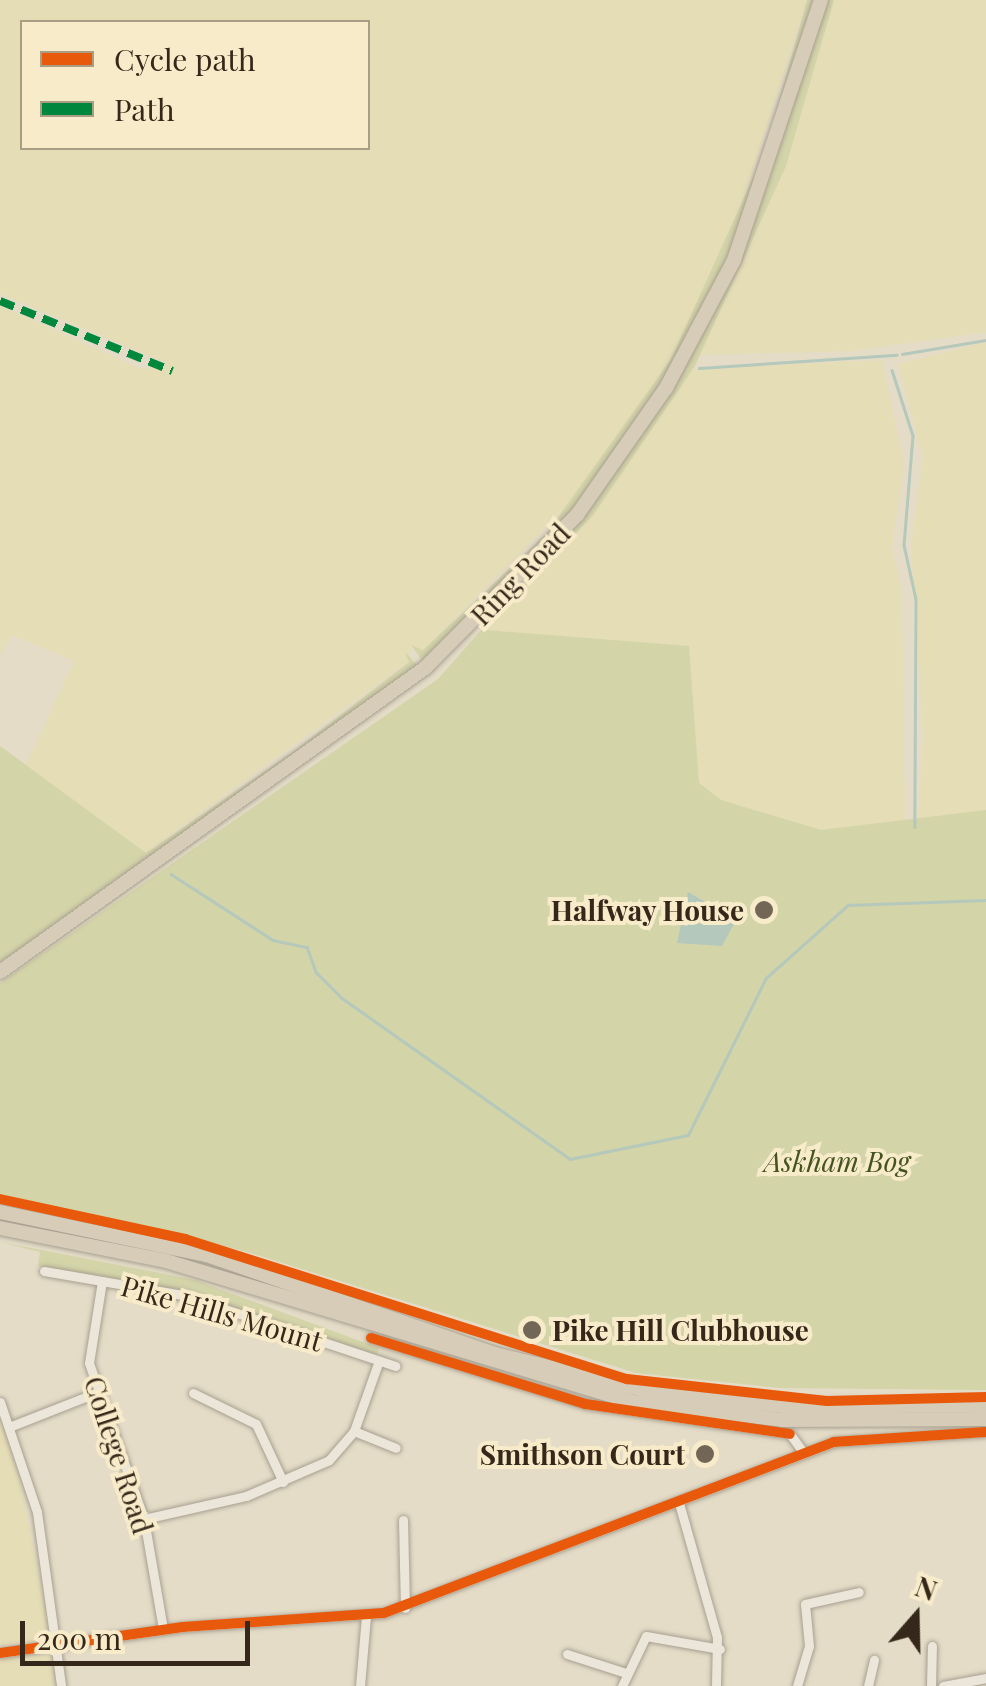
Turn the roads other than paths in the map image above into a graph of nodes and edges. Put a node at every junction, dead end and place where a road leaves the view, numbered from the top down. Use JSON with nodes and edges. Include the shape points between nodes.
{"nodes":[{"id":1,"x":822,"y":0,"type":"edge"},
{"id":2,"x":0,"y":972,"type":"edge"},
{"id":3,"x":0,"y":1212,"type":"edge"},
{"id":4,"x":0,"y":1228,"type":"edge"},
{"id":5,"x":44,"y":1271,"type":"dead end"},
{"id":6,"x":102,"y":1281,"type":"junction"},
{"id":7,"x":371,"y":1338,"type":"dead end"},
{"id":8,"x":385,"y":1343,"type":"junction"},
{"id":9,"x":378,"y":1362,"type":"junction"},
{"id":10,"x":395,"y":1366,"type":"dead end"},
{"id":11,"x":98,"y":1392,"type":"junction"},
{"id":12,"x":193,"y":1393,"type":"dead end"},
{"id":13,"x":0,"y":1402,"type":"edge"},
{"id":14,"x":986,"y":1405,"type":"edge"},
{"id":15,"x":986,"y":1419,"type":"edge"},
{"id":16,"x":9,"y":1426,"type":"junction"},
{"id":17,"x":354,"y":1432,"type":"junction"},
{"id":18,"x":986,"y":1432,"type":"edge"},
{"id":19,"x":396,"y":1448,"type":"dead end"},
{"id":20,"x":802,"y":1452,"type":"junction"},
{"id":21,"x":284,"y":1482,"type":"junction"},
{"id":22,"x":679,"y":1503,"type":"junction"},
{"id":23,"x":144,"y":1519,"type":"junction"},
{"id":24,"x":399,"y":1525,"type":"dead end"},
{"id":25,"x":859,"y":1592,"type":"dead end"},
{"id":26,"x":405,"y":1608,"type":"junction"},
{"id":27,"x":366,"y":1616,"type":"junction"},
{"id":28,"x":163,"y":1629,"type":"junction"},
{"id":29,"x":932,"y":1646,"type":"dead end"},
{"id":30,"x":59,"y":1648,"type":"junction"},
{"id":31,"x":720,"y":1649,"type":"junction"},
{"id":32,"x":0,"y":1652,"type":"edge"},
{"id":33,"x":567,"y":1654,"type":"dead end"},
{"id":34,"x":874,"y":1660,"type":"dead end"},
{"id":35,"x":626,"y":1673,"type":"junction"},
{"id":36,"x":984,"y":1681,"type":"edge"},
{"id":37,"x":61,"y":1686,"type":"edge"},
{"id":38,"x":360,"y":1686,"type":"edge"},
{"id":39,"x":622,"y":1686,"type":"edge"},
{"id":40,"x":716,"y":1686,"type":"edge"},
{"id":41,"x":798,"y":1686,"type":"edge"},
{"id":42,"x":868,"y":1686,"type":"edge"},
{"id":43,"x":932,"y":1686,"type":"edge"},
{"id":44,"x":943,"y":1686,"type":"edge"}],
"edges":[{"from":1,"to":2,"type":"highway","name":"Ring Road","via":[[734,260],[666,388],[577,515],[425,668]]},
{"from":3,"to":14,"type":"highway","via":[[206,1255],[590,1379],[791,1406]]},
{"from":4,"to":15,"type":"highway","via":[[166,1261],[632,1402],[782,1420]]},
{"from":5,"to":6,"type":"street","name":"Pike Hills Mount"},
{"from":6,"to":9,"type":"street","name":"Pike Hills Mount","via":[[182,1295]]},
{"from":6,"to":11,"type":"street","name":"College Road","via":[[88,1354]]},
{"from":7,"to":8,"type":"street"},
{"from":8,"to":9,"type":"street"},
{"from":8,"to":20,"type":"street","via":[[585,1404],[790,1434]]},
{"from":9,"to":10,"type":"street","name":"Pike Hills Mount"},
{"from":9,"to":17,"type":"street"},
{"from":11,"to":16,"type":"street"},
{"from":11,"to":23,"type":"street","name":"College Road"},
{"from":12,"to":21,"type":"street","via":[[256,1424]]},
{"from":13,"to":16,"type":"street"},
{"from":16,"to":30,"type":"street","via":[[37,1512]]},
{"from":17,"to":19,"type":"street"},
{"from":17,"to":21,"type":"street","via":[[329,1460]]},
{"from":18,"to":20,"type":"street","via":[[868,1436]]},
{"from":20,"to":22,"type":"street"},
{"from":21,"to":23,"type":"street"},
{"from":22,"to":26,"type":"street"},
{"from":22,"to":31,"type":"street"},
{"from":23,"to":28,"type":"street","name":"College Road"},
{"from":24,"to":26,"type":"street"},
{"from":25,"to":41,"type":"street","via":[[805,1600]]},
{"from":26,"to":27,"type":"street"},
{"from":27,"to":28,"type":"street"},
{"from":27,"to":38,"type":"street"},
{"from":28,"to":30,"type":"street"},
{"from":29,"to":43,"type":"street"},
{"from":30,"to":32,"type":"street"},
{"from":30,"to":37,"type":"street"},
{"from":31,"to":35,"type":"street","via":[[646,1636]]},
{"from":31,"to":40,"type":"street"},
{"from":33,"to":35,"type":"street"},
{"from":34,"to":42,"type":"street"},
{"from":35,"to":39,"type":"street"},
{"from":36,"to":44,"type":"street"}]}
